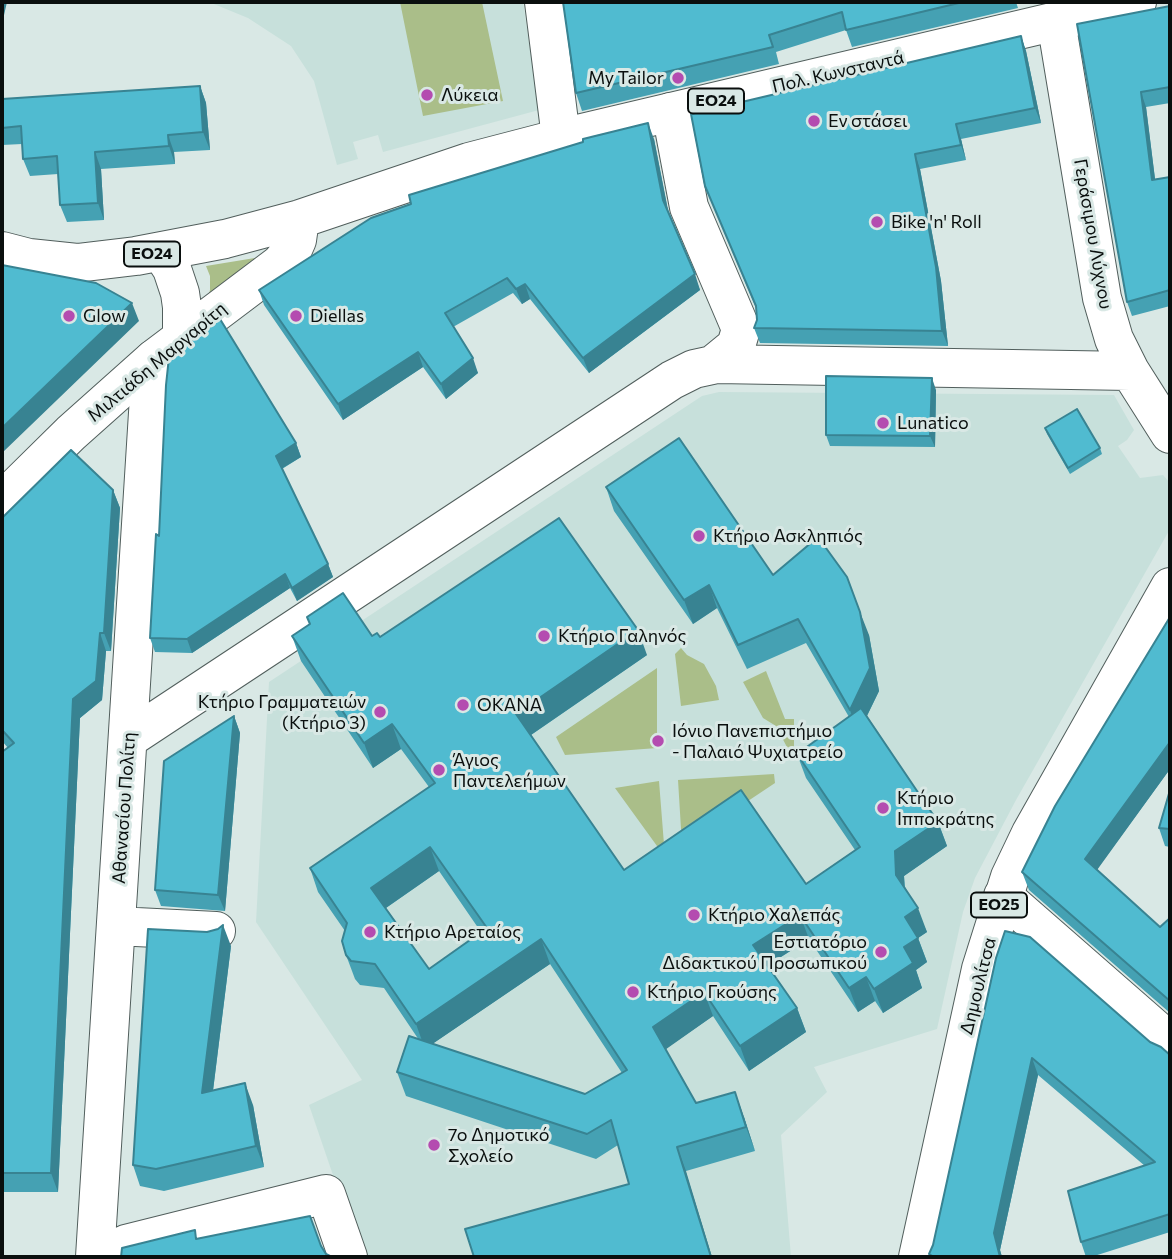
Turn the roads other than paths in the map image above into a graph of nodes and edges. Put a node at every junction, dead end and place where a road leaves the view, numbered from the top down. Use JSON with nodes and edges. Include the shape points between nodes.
{"nodes":[{"id":1,"x":544,"y":2,"type":"edge"},
{"id":2,"x":1137,"y":2,"type":"edge"},
{"id":3,"x":1097,"y":6,"type":"edge"},
{"id":4,"x":1056,"y":21,"type":"junction"},
{"id":5,"x":671,"y":112,"type":"junction"},
{"id":6,"x":561,"y":138,"type":"junction"},
{"id":7,"x":300,"y":219,"type":"junction"},
{"id":8,"x":2,"y":251,"type":"edge"},
{"id":9,"x":161,"y":252,"type":"junction"},
{"id":10,"x":168,"y":348,"type":"junction"},
{"id":11,"x":714,"y":364,"type":"junction"},
{"id":12,"x":1130,"y":371,"type":"junction"},
{"id":13,"x":1170,"y":434,"type":"edge"},
{"id":14,"x":2,"y":501,"type":"edge"},
{"id":15,"x":1170,"y":587,"type":"edge"},
{"id":16,"x":128,"y":739,"type":"junction"},
{"id":17,"x":1003,"y":896,"type":"junction"},
{"id":18,"x":116,"y":926,"type":"junction"},
{"id":19,"x":216,"y":931,"type":"edge"},
{"id":20,"x":1170,"y":1042,"type":"edge"},
{"id":21,"x":96,"y":1257,"type":"edge"},
{"id":22,"x":348,"y":1257,"type":"edge"},
{"id":23,"x":918,"y":1257,"type":"edge"}],
"edges":[{"from":1,"to":6,"type":"street"},
{"from":2,"to":3,"type":"street","name":"Πολ. Κωνσταντά","number":"ΕΟ24"},
{"from":3,"to":4,"type":"street","name":"Πολ. Κωνσταντά","number":"ΕΟ24"},
{"from":4,"to":5,"type":"street","name":"Πολ. Κωνσταντά","number":"ΕΟ24"},
{"from":4,"to":12,"type":"street","name":"Γεράσιμου Λύχνου","via":[[1102,298],[1114,340]]},
{"from":5,"to":6,"type":"street","name":"Πολ. Κωνσταντά","number":"ΕΟ24"},
{"from":5,"to":11,"type":"street","via":[[689,207],[741,329],[736,346]]},
{"from":6,"to":7,"type":"street","name":"Πολ. Κωνσταντά","number":"ΕΟ24","via":[[470,162]]},
{"from":7,"to":9,"type":"street","number":"ΕΟ24"},
{"from":7,"to":10,"type":"street","name":"Μιλτιάδη Μαργαρίτη","via":[[297,240],[281,264]]},
{"from":8,"to":9,"type":"street","number":"ΕΟ24","via":[[78,263]]},
{"from":9,"to":10,"type":"street","name":"Αθανασίου Πολίτη","via":[[172,269],[183,307]]},
{"from":10,"to":14,"type":"street","name":"Μιλτιάδη Μαργαρίτη"},
{"from":10,"to":16,"type":"street","name":"Αθανασίου Πολίτη","via":[[149,397]]},
{"from":11,"to":12,"type":"street"},
{"from":11,"to":16,"type":"street","via":[[673,380]]},
{"from":12,"to":13,"type":"street","name":"Γεράσιμου Λύχνου"},
{"from":15,"to":17,"type":"street","name":"Δημουλίτσα","number":"ΕΟ25","via":[[1031,833]]},
{"from":16,"to":18,"type":"street","name":"Αθανασίου Πολίτη"},
{"from":17,"to":20,"type":"street"},
{"from":17,"to":23,"type":"street","name":"Δημουλίτσα","number":"ΕΟ25","via":[[981,969]]},
{"from":18,"to":19,"type":"street"},
{"from":18,"to":21,"type":"street","name":"Αθανασίου Πολίτη"},
{"from":21,"to":22,"type":"street","via":[[126,1244],[326,1194]]}]}
